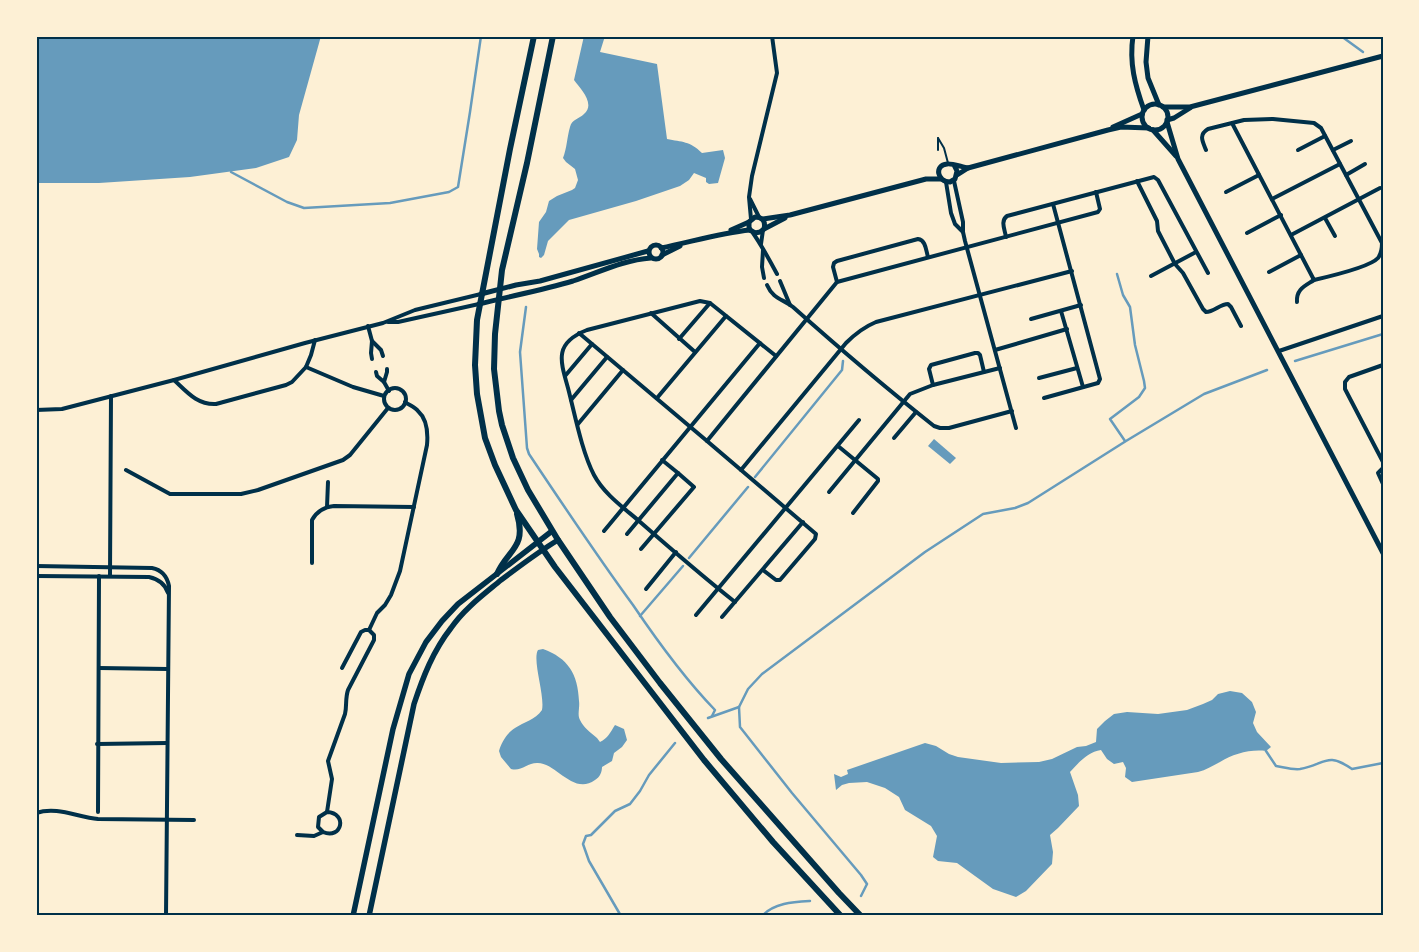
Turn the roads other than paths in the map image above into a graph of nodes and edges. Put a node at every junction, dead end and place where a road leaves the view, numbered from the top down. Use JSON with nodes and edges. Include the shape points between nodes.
{"nodes":[{"id":1,"x":534,"y":36,"type":"edge"},
{"id":2,"x":553,"y":36,"type":"edge"},
{"id":3,"x":772,"y":36,"type":"edge"},
{"id":4,"x":1133,"y":36,"type":"edge"},
{"id":5,"x":1148,"y":36,"type":"edge"},
{"id":6,"x":1383,"y":56,"type":"edge"},
{"id":7,"x":1161,"y":106,"type":"junction"},
{"id":8,"x":1190,"y":107,"type":"junction"},
{"id":9,"x":1143,"y":112,"type":"junction"},
{"id":10,"x":1167,"y":121,"type":"junction"},
{"id":11,"x":1232,"y":123,"type":"junction"},
{"id":12,"x":1150,"y":129,"type":"junction"},
{"id":13,"x":1108,"y":130,"type":"junction"},
{"id":14,"x":1325,"y":136,"type":"junction"},
{"id":15,"x":1351,"y":141,"type":"dead end"},
{"id":16,"x":938,"y":150,"type":"dead end"},
{"id":17,"x":1206,"y":150,"type":"dead end"},
{"id":18,"x":1298,"y":150,"type":"dead end"},
{"id":19,"x":1333,"y":150,"type":"junction"},
{"id":20,"x":1178,"y":159,"type":"junction"},
{"id":21,"x":1340,"y":164,"type":"junction"},
{"id":22,"x":1365,"y":164,"type":"dead end"},
{"id":23,"x":951,"y":165,"type":"junction"},
{"id":24,"x":968,"y":168,"type":"junction"},
{"id":25,"x":939,"y":171,"type":"junction"},
{"id":26,"x":1346,"y":174,"type":"junction"},
{"id":27,"x":957,"y":175,"type":"junction"},
{"id":28,"x":1260,"y":175,"type":"junction"},
{"id":29,"x":926,"y":179,"type":"junction"},
{"id":30,"x":943,"y":181,"type":"junction"},
{"id":31,"x":954,"y":181,"type":"junction"},
{"id":32,"x":1137,"y":181,"type":"junction"},
{"id":33,"x":1380,"y":188,"type":"dead end"},
{"id":34,"x":1096,"y":192,"type":"junction"},
{"id":35,"x":1226,"y":192,"type":"dead end"},
{"id":36,"x":957,"y":195,"type":"junction"},
{"id":37,"x":749,"y":197,"type":"junction"},
{"id":38,"x":948,"y":197,"type":"junction"},
{"id":39,"x":1272,"y":199,"type":"junction"},
{"id":40,"x":1359,"y":199,"type":"junction"},
{"id":41,"x":1053,"y":204,"type":"junction"},
{"id":42,"x":790,"y":215,"type":"junction"},
{"id":43,"x":1280,"y":215,"type":"junction"},
{"id":44,"x":761,"y":218,"type":"junction"},
{"id":45,"x":1325,"y":218,"type":"junction"},
{"id":46,"x":750,"y":220,"type":"junction"},
{"id":47,"x":1058,"y":223,"type":"junction"},
{"id":48,"x":763,"y":229,"type":"junction"},
{"id":49,"x":751,"y":231,"type":"junction"},
{"id":50,"x":1383,"y":231,"type":"edge"},
{"id":51,"x":726,"y":232,"type":"junction"},
{"id":52,"x":963,"y":232,"type":"junction"},
{"id":53,"x":1247,"y":233,"type":"dead end"},
{"id":54,"x":1377,"y":234,"type":"junction"},
{"id":55,"x":1291,"y":235,"type":"junction"},
{"id":56,"x":1335,"y":236,"type":"dead end"},
{"id":57,"x":1006,"y":237,"type":"junction"},
{"id":58,"x":685,"y":244,"type":"junction"},
{"id":59,"x":761,"y":244,"type":"junction"},
{"id":60,"x":967,"y":247,"type":"junction"},
{"id":61,"x":661,"y":248,"type":"junction"},
{"id":62,"x":763,"y":250,"type":"junction"},
{"id":63,"x":648,"y":251,"type":"junction"},
{"id":64,"x":1196,"y":252,"type":"junction"},
{"id":65,"x":662,"y":255,"type":"junction"},
{"id":66,"x":1301,"y":255,"type":"junction"},
{"id":67,"x":928,"y":257,"type":"junction"},
{"id":68,"x":651,"y":258,"type":"junction"},
{"id":69,"x":1175,"y":264,"type":"junction"},
{"id":70,"x":1072,"y":271,"type":"junction"},
{"id":71,"x":1269,"y":272,"type":"dead end"},
{"id":72,"x":1208,"y":273,"type":"dead end"},
{"id":73,"x":777,"y":274,"type":"dead end"},
{"id":74,"x":1151,"y":276,"type":"dead end"},
{"id":75,"x":764,"y":278,"type":"dead end"},
{"id":76,"x":1314,"y":280,"type":"junction"},
{"id":77,"x":780,"y":281,"type":"dead end"},
{"id":78,"x":837,"y":282,"type":"junction"},
{"id":79,"x":767,"y":286,"type":"dead end"},
{"id":80,"x":499,"y":289,"type":"junction"},
{"id":81,"x":481,"y":294,"type":"junction"},
{"id":82,"x":980,"y":295,"type":"junction"},
{"id":83,"x":498,"y":300,"type":"junction"},
{"id":84,"x":1297,"y":302,"type":"dead end"},
{"id":85,"x":479,"y":304,"type":"junction"},
{"id":86,"x":710,"y":304,"type":"junction"},
{"id":87,"x":790,"y":305,"type":"junction"},
{"id":88,"x":1081,"y":306,"type":"junction"},
{"id":89,"x":1061,"y":311,"type":"junction"},
{"id":90,"x":651,"y":314,"type":"junction"},
{"id":91,"x":726,"y":316,"type":"junction"},
{"id":92,"x":1383,"y":316,"type":"edge"},
{"id":93,"x":1031,"y":318,"type":"dead end"},
{"id":94,"x":806,"y":320,"type":"junction"},
{"id":95,"x":383,"y":323,"type":"junction"},
{"id":96,"x":368,"y":326,"type":"junction"},
{"id":97,"x":1241,"y":326,"type":"dead end"},
{"id":98,"x":1067,"y":329,"type":"junction"},
{"id":99,"x":579,"y":334,"type":"junction"},
{"id":100,"x":679,"y":338,"type":"junction"},
{"id":101,"x":315,"y":340,"type":"junction"},
{"id":102,"x":372,"y":341,"type":"junction"},
{"id":103,"x":760,"y":343,"type":"junction"},
{"id":104,"x":592,"y":344,"type":"junction"},
{"id":105,"x":841,"y":349,"type":"junction"},
{"id":106,"x":995,"y":350,"type":"junction"},
{"id":107,"x":1279,"y":351,"type":"junction"},
{"id":108,"x":695,"y":352,"type":"junction"},
{"id":109,"x":383,"y":356,"type":"dead end"},
{"id":110,"x":776,"y":356,"type":"junction"},
{"id":111,"x":607,"y":357,"type":"junction"},
{"id":112,"x":372,"y":360,"type":"dead end"},
{"id":113,"x":1383,"y":365,"type":"edge"},
{"id":114,"x":306,"y":367,"type":"junction"},
{"id":115,"x":1000,"y":368,"type":"junction"},
{"id":116,"x":1077,"y":368,"type":"junction"},
{"id":117,"x":386,"y":369,"type":"dead end"},
{"id":118,"x":623,"y":370,"type":"junction"},
{"id":119,"x":376,"y":372,"type":"dead end"},
{"id":120,"x":984,"y":372,"type":"junction"},
{"id":121,"x":565,"y":376,"type":"junction"},
{"id":122,"x":1039,"y":378,"type":"dead end"},
{"id":123,"x":174,"y":380,"type":"junction"},
{"id":124,"x":384,"y":382,"type":"junction"},
{"id":125,"x":933,"y":385,"type":"junction"},
{"id":126,"x":1083,"y":387,"type":"junction"},
{"id":127,"x":389,"y":390,"type":"junction"},
{"id":128,"x":111,"y":396,"type":"junction"},
{"id":129,"x":384,"y":396,"type":"junction"},
{"id":130,"x":657,"y":398,"type":"junction"},
{"id":131,"x":1044,"y":398,"type":"dead end"},
{"id":132,"x":571,"y":400,"type":"junction"},
{"id":133,"x":903,"y":401,"type":"junction"},
{"id":134,"x":405,"y":402,"type":"junction"},
{"id":135,"x":388,"y":408,"type":"junction"},
{"id":136,"x":36,"y":410,"type":"edge"},
{"id":137,"x":1012,"y":411,"type":"junction"},
{"id":138,"x":916,"y":412,"type":"junction"},
{"id":139,"x":859,"y":420,"type":"dead end"},
{"id":140,"x":578,"y":424,"type":"junction"},
{"id":141,"x":691,"y":427,"type":"junction"},
{"id":142,"x":1016,"y":428,"type":"dead end"},
{"id":143,"x":894,"y":438,"type":"dead end"},
{"id":144,"x":707,"y":441,"type":"junction"},
{"id":145,"x":838,"y":446,"type":"junction"},
{"id":146,"x":662,"y":460,"type":"junction"},
{"id":147,"x":855,"y":460,"type":"junction"},
{"id":148,"x":1383,"y":462,"type":"edge"},
{"id":149,"x":1383,"y":468,"type":"edge"},
{"id":150,"x":126,"y":470,"type":"dead end"},
{"id":151,"x":741,"y":470,"type":"junction"},
{"id":152,"x":678,"y":473,"type":"junction"},
{"id":153,"x":328,"y":482,"type":"dead end"},
{"id":154,"x":1383,"y":484,"type":"edge"},
{"id":155,"x":829,"y":492,"type":"dead end"},
{"id":156,"x":328,"y":507,"type":"junction"},
{"id":157,"x":414,"y":507,"type":"junction"},
{"id":158,"x":623,"y":508,"type":"junction"},
{"id":159,"x":786,"y":508,"type":"junction"},
{"id":160,"x":516,"y":510,"type":"junction"},
{"id":161,"x":853,"y":514,"type":"dead end"},
{"id":162,"x":638,"y":520,"type":"junction"},
{"id":163,"x":803,"y":522,"type":"junction"},
{"id":164,"x":552,"y":531,"type":"junction"},
{"id":165,"x":604,"y":531,"type":"dead end"},
{"id":166,"x":627,"y":534,"type":"dead end"},
{"id":167,"x":654,"y":534,"type":"junction"},
{"id":168,"x":558,"y":540,"type":"junction"},
{"id":169,"x":538,"y":542,"type":"junction"},
{"id":170,"x":543,"y":549,"type":"junction"},
{"id":171,"x":641,"y":549,"type":"dead end"},
{"id":172,"x":676,"y":552,"type":"junction"},
{"id":173,"x":1383,"y":553,"type":"edge"},
{"id":174,"x":312,"y":563,"type":"dead end"},
{"id":175,"x":36,"y":566,"type":"edge"},
{"id":176,"x":110,"y":567,"type":"junction"},
{"id":177,"x":763,"y":570,"type":"junction"},
{"id":178,"x":497,"y":574,"type":"junction"},
{"id":179,"x":36,"y":576,"type":"edge"},
{"id":180,"x":99,"y":576,"type":"junction"},
{"id":181,"x":110,"y":576,"type":"junction"},
{"id":182,"x":646,"y":589,"type":"dead end"},
{"id":183,"x":719,"y":589,"type":"junction"},
{"id":184,"x":169,"y":595,"type":"junction"},
{"id":185,"x":735,"y":602,"type":"junction"},
{"id":186,"x":696,"y":615,"type":"dead end"},
{"id":187,"x":722,"y":618,"type":"dead end"},
{"id":188,"x":369,"y":630,"type":"junction"},
{"id":189,"x":99,"y":668,"type":"junction"},
{"id":190,"x":342,"y":668,"type":"dead end"},
{"id":191,"x":168,"y":669,"type":"junction"},
{"id":192,"x":168,"y":743,"type":"junction"},
{"id":193,"x":98,"y":744,"type":"junction"},
{"id":194,"x":98,"y":812,"type":"dead end"},
{"id":195,"x":327,"y":812,"type":"junction"},
{"id":196,"x":36,"y":814,"type":"edge"},
{"id":197,"x":167,"y":819,"type":"junction"},
{"id":198,"x":194,"y":820,"type":"dead end"},
{"id":199,"x":323,"y":832,"type":"junction"},
{"id":200,"x":296,"y":835,"type":"dead end"},
{"id":201,"x":166,"y":916,"type":"edge"},
{"id":202,"x":353,"y":916,"type":"edge"},
{"id":203,"x":369,"y":916,"type":"edge"},
{"id":204,"x":841,"y":916,"type":"edge"},
{"id":205,"x":861,"y":916,"type":"edge"}],
"edges":[{"from":1,"to":81,"type":"main road"},
{"from":2,"to":80,"type":"main road"},
{"from":3,"to":37,"type":"street","via":[[777,73]]},
{"from":4,"to":9,"type":"street","via":[[1131,60]]},
{"from":5,"to":7,"type":"street","via":[[1148,78]]},
{"from":6,"to":8,"type":"street"},
{"from":7,"to":8,"type":"street"},
{"from":7,"to":9,"type":"street","via":[[1150,105]]},
{"from":7,"to":10,"type":"street","via":[[1167,114]]},
{"from":8,"to":10,"type":"street"},
{"from":9,"to":12,"type":"street","via":[[1143,122]]},
{"from":9,"to":13,"type":"street"},
{"from":10,"to":12,"type":"street","via":[[1161,128]]},
{"from":10,"to":20,"type":"street"},
{"from":11,"to":14,"type":"street","via":[[1252,119],[1286,119],[1316,124]]},
{"from":11,"to":17,"type":"street","via":[[1204,132],[1202,140]]},
{"from":11,"to":28,"type":"street"},
{"from":12,"to":13,"type":"street","via":[[1121,127]]},
{"from":12,"to":20,"type":"street"},
{"from":13,"to":24,"type":"street"},
{"from":14,"to":18,"type":"street"},
{"from":14,"to":19,"type":"street"},
{"from":15,"to":19,"type":"street"},
{"from":16,"to":23,"type":"lane","via":[[938,138]]},
{"from":19,"to":21,"type":"street"},
{"from":20,"to":107,"type":"street"},
{"from":21,"to":26,"type":"street"},
{"from":21,"to":39,"type":"street"},
{"from":22,"to":26,"type":"street"},
{"from":23,"to":24,"type":"street"},
{"from":23,"to":25,"type":"street","via":[[942,166]]},
{"from":23,"to":27,"type":"street"},
{"from":24,"to":27,"type":"street"},
{"from":25,"to":29,"type":"street"},
{"from":25,"to":30,"type":"street"},
{"from":26,"to":40,"type":"street"},
{"from":27,"to":31,"type":"street"},
{"from":28,"to":35,"type":"street"},
{"from":28,"to":39,"type":"street"},
{"from":29,"to":30,"type":"street"},
{"from":29,"to":42,"type":"street"},
{"from":30,"to":31,"type":"street"},
{"from":30,"to":38,"type":"street"},
{"from":31,"to":36,"type":"street"},
{"from":32,"to":34,"type":"street"},
{"from":32,"to":64,"type":"street","via":[[1157,178]]},
{"from":32,"to":69,"type":"street"},
{"from":33,"to":40,"type":"street"},
{"from":34,"to":41,"type":"street"},
{"from":34,"to":47,"type":"street","via":[[1099,212]]},
{"from":36,"to":38,"type":"street"},
{"from":36,"to":52,"type":"street"},
{"from":37,"to":44,"type":"street"},
{"from":37,"to":46,"type":"street"},
{"from":38,"to":52,"type":"street","via":[[950,213]]},
{"from":39,"to":43,"type":"street"},
{"from":40,"to":45,"type":"street"},
{"from":40,"to":54,"type":"street"},
{"from":41,"to":47,"type":"street"},
{"from":41,"to":57,"type":"street","via":[[1005,217]]},
{"from":42,"to":44,"type":"street"},
{"from":42,"to":48,"type":"street"},
{"from":43,"to":53,"type":"street"},
{"from":43,"to":55,"type":"street"},
{"from":44,"to":46,"type":"street"},
{"from":44,"to":48,"type":"street","via":[[765,224]]},
{"from":45,"to":55,"type":"street"},
{"from":45,"to":56,"type":"street"},
{"from":46,"to":49,"type":"street"},
{"from":46,"to":51,"type":"street"},
{"from":47,"to":57,"type":"street"},
{"from":47,"to":70,"type":"street"},
{"from":48,"to":49,"type":"street"},
{"from":48,"to":59,"type":"street"},
{"from":49,"to":51,"type":"street"},
{"from":49,"to":59,"type":"street"},
{"from":50,"to":54,"type":"street"},
{"from":51,"to":58,"type":"street"},
{"from":52,"to":60,"type":"street"},
{"from":54,"to":76,"type":"street","via":[[1382,246],[1376,260]]},
{"from":55,"to":66,"type":"street"},
{"from":57,"to":60,"type":"street"},
{"from":58,"to":61,"type":"street"},
{"from":58,"to":65,"type":"street"},
{"from":59,"to":62,"type":"street"},
{"from":60,"to":67,"type":"street"},
{"from":60,"to":82,"type":"street"},
{"from":61,"to":63,"type":"street","via":[[654,245]]},
{"from":61,"to":65,"type":"street"},
{"from":62,"to":73,"type":"street"},
{"from":62,"to":75,"type":"street"},
{"from":63,"to":68,"type":"street"},
{"from":63,"to":80,"type":"street"},
{"from":64,"to":69,"type":"street"},
{"from":64,"to":72,"type":"street"},
{"from":65,"to":68,"type":"street","via":[[658,259]]},
{"from":66,"to":71,"type":"street"},
{"from":66,"to":76,"type":"street"},
{"from":67,"to":78,"type":"street"},
{"from":67,"to":78,"type":"street","via":[[924,242],[918,240],[846,259],[833,265]]},
{"from":68,"to":83,"type":"street","via":[[605,268],[574,280]]},
{"from":69,"to":74,"type":"street"},
{"from":69,"to":97,"type":"street","via":[[1204,310],[1211,312],[1228,304]]},
{"from":70,"to":82,"type":"street"},
{"from":70,"to":88,"type":"street"},
{"from":76,"to":84,"type":"street","via":[[1299,290]]},
{"from":77,"to":87,"type":"street"},
{"from":78,"to":94,"type":"street"},
{"from":79,"to":87,"type":"street","via":[[776,297]]},
{"from":80,"to":81,"type":"street"},
{"from":80,"to":83,"type":"main road"},
{"from":81,"to":85,"type":"main road"},
{"from":81,"to":95,"type":"street","via":[[415,310]]},
{"from":82,"to":105,"type":"street","via":[[870,325]]},
{"from":82,"to":106,"type":"street"},
{"from":83,"to":85,"type":"street"},
{"from":83,"to":164,"type":"main road","via":[[494,355],[500,418],[513,458]]},
{"from":85,"to":95,"type":"street"},
{"from":85,"to":160,"type":"main road","via":[[475,358],[479,411],[495,465]]},
{"from":86,"to":90,"type":"street","via":[[700,301]]},
{"from":86,"to":91,"type":"street"},
{"from":86,"to":100,"type":"street"},
{"from":87,"to":94,"type":"street"},
{"from":88,"to":89,"type":"street"},
{"from":88,"to":126,"type":"street","via":[[1100,379],[1098,383]]},
{"from":89,"to":93,"type":"street"},
{"from":89,"to":98,"type":"street"},
{"from":90,"to":99,"type":"street"},
{"from":90,"to":100,"type":"street"},
{"from":91,"to":103,"type":"street"},
{"from":91,"to":108,"type":"street"},
{"from":92,"to":107,"type":"street"},
{"from":94,"to":105,"type":"street"},
{"from":94,"to":110,"type":"street"},
{"from":95,"to":96,"type":"street"},
{"from":96,"to":101,"type":"street"},
{"from":96,"to":102,"type":"street"},
{"from":98,"to":106,"type":"street"},
{"from":98,"to":116,"type":"street"},
{"from":99,"to":104,"type":"street"},
{"from":99,"to":121,"type":"street","via":[[561,353]]},
{"from":100,"to":108,"type":"street"},
{"from":101,"to":114,"type":"street"},
{"from":101,"to":123,"type":"street"},
{"from":102,"to":109,"type":"street"},
{"from":102,"to":112,"type":"street"},
{"from":103,"to":110,"type":"street"},
{"from":103,"to":141,"type":"street"},
{"from":104,"to":111,"type":"street"},
{"from":104,"to":121,"type":"street"},
{"from":105,"to":133,"type":"street"},
{"from":105,"to":151,"type":"street"},
{"from":106,"to":115,"type":"street"},
{"from":107,"to":173,"type":"street"},
{"from":108,"to":130,"type":"street"},
{"from":110,"to":144,"type":"street"},
{"from":111,"to":118,"type":"street"},
{"from":111,"to":132,"type":"street"},
{"from":113,"to":148,"type":"street","via":[[1348,378],[1345,389]]},
{"from":114,"to":123,"type":"street","via":[[286,385],[216,404],[196,400]]},
{"from":114,"to":129,"type":"street","via":[[353,388]]},
{"from":115,"to":120,"type":"street"},
{"from":115,"to":137,"type":"street"},
{"from":116,"to":122,"type":"street"},
{"from":116,"to":126,"type":"street"},
{"from":117,"to":124,"type":"street"},
{"from":118,"to":130,"type":"street"},
{"from":118,"to":140,"type":"street"},
{"from":119,"to":124,"type":"street"},
{"from":120,"to":125,"type":"street"},
{"from":120,"to":125,"type":"street","via":[[980,355],[975,353],[931,365]]},
{"from":121,"to":132,"type":"street"},
{"from":123,"to":128,"type":"street"},
{"from":124,"to":127,"type":"street"},
{"from":125,"to":133,"type":"street","via":[[910,394]]},
{"from":126,"to":131,"type":"street"},
{"from":127,"to":129,"type":"street"},
{"from":127,"to":134,"type":"street","via":[[400,390]]},
{"from":128,"to":136,"type":"street","via":[[62,409]]},
{"from":128,"to":176,"type":"street"},
{"from":129,"to":135,"type":"street"},
{"from":130,"to":141,"type":"street"},
{"from":132,"to":140,"type":"street"},
{"from":133,"to":138,"type":"street"},
{"from":133,"to":147,"type":"street"},
{"from":134,"to":135,"type":"street","via":[[398,409]]},
{"from":134,"to":157,"type":"street","via":[[419,412],[427,434]]},
{"from":135,"to":150,"type":"street","via":[[343,460],[258,490],[241,494],[170,494]]},
{"from":137,"to":138,"type":"street","via":[[944,428],[934,426]]},
{"from":137,"to":142,"type":"street"},
{"from":138,"to":143,"type":"street"},
{"from":139,"to":145,"type":"street"},
{"from":140,"to":158,"type":"street","via":[[595,477]]},
{"from":141,"to":144,"type":"street"},
{"from":141,"to":146,"type":"street"},
{"from":144,"to":151,"type":"street"},
{"from":145,"to":147,"type":"street"},
{"from":145,"to":159,"type":"street"},
{"from":146,"to":152,"type":"street"},
{"from":146,"to":158,"type":"street"},
{"from":147,"to":155,"type":"street"},
{"from":147,"to":161,"type":"street","via":[[878,481]]},
{"from":149,"to":154,"type":"street","via":[[1378,473]]},
{"from":151,"to":159,"type":"street"},
{"from":152,"to":162,"type":"street"},
{"from":152,"to":167,"type":"street","via":[[694,487]]},
{"from":153,"to":156,"type":"street"},
{"from":156,"to":157,"type":"street"},
{"from":156,"to":174,"type":"street","via":[[312,520]]},
{"from":157,"to":188,"type":"street","via":[[400,571],[385,606],[377,613]]},
{"from":158,"to":162,"type":"street"},
{"from":158,"to":165,"type":"street"},
{"from":159,"to":163,"type":"street"},
{"from":159,"to":183,"type":"street"},
{"from":160,"to":169,"type":"main road"},
{"from":160,"to":178,"type":"main road","via":[[520,530],[518,544]]},
{"from":162,"to":166,"type":"street"},
{"from":162,"to":167,"type":"street"},
{"from":163,"to":177,"type":"street"},
{"from":163,"to":177,"type":"street","via":[[816,534],[809,546],[780,580]]},
{"from":164,"to":168,"type":"main road"},
{"from":164,"to":169,"type":"main road"},
{"from":167,"to":171,"type":"street"},
{"from":167,"to":172,"type":"street"},
{"from":168,"to":170,"type":"main road"},
{"from":168,"to":205,"type":"main road","via":[[610,617],[721,760]]},
{"from":169,"to":170,"type":"main road"},
{"from":169,"to":178,"type":"main road"},
{"from":170,"to":203,"type":"main road","via":[[475,602],[451,628],[423,676],[412,713]]},
{"from":170,"to":204,"type":"main road","via":[[704,760]]},
{"from":172,"to":182,"type":"street"},
{"from":172,"to":183,"type":"street"},
{"from":175,"to":176,"type":"street"},
{"from":176,"to":181,"type":"street"},
{"from":176,"to":184,"type":"street","via":[[156,568],[167,578]]},
{"from":177,"to":185,"type":"street"},
{"from":178,"to":202,"type":"main road","via":[[458,604],[442,621],[426,642],[410,674],[387,755]]},
{"from":179,"to":180,"type":"street"},
{"from":180,"to":181,"type":"street"},
{"from":180,"to":189,"type":"street"},
{"from":181,"to":184,"type":"street","via":[[152,578],[163,583]]},
{"from":183,"to":185,"type":"street"},
{"from":183,"to":186,"type":"street"},
{"from":184,"to":191,"type":"street"},
{"from":185,"to":187,"type":"street"},
{"from":188,"to":190,"type":"street","via":[[361,632]]},
{"from":188,"to":195,"type":"street","via":[[374,640],[348,690],[345,714],[329,758],[332,779]]},
{"from":189,"to":191,"type":"street"},
{"from":189,"to":193,"type":"street"},
{"from":191,"to":192,"type":"street"},
{"from":192,"to":193,"type":"street"},
{"from":192,"to":197,"type":"street"},
{"from":193,"to":194,"type":"street"},
{"from":195,"to":199,"type":"street","via":[[318,820],[318,827]]},
{"from":195,"to":199,"type":"street","via":[[337,815],[340,825],[333,833]]},
{"from":196,"to":197,"type":"street","via":[[55,810],[98,819]]},
{"from":197,"to":198,"type":"street"},
{"from":197,"to":201,"type":"street"},
{"from":199,"to":200,"type":"street","via":[[314,836]]}]}
